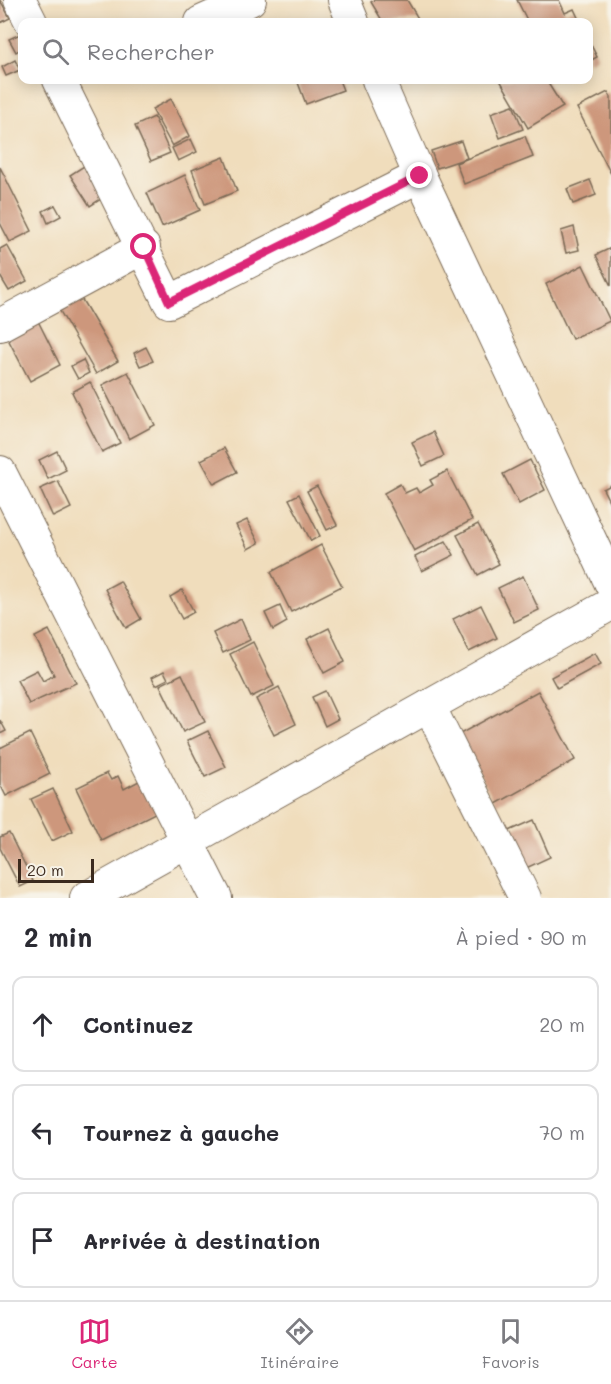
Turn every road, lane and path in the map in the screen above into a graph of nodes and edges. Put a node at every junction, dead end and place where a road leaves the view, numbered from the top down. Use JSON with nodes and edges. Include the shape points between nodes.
{"nodes":[{"id":1,"x":20,"y":0,"type":"edge"},
{"id":2,"x":250,"y":0,"type":"edge"},
{"id":3,"x":344,"y":0,"type":"edge"},
{"id":4,"x":29,"y":18,"type":"edge"},
{"id":5,"x":210,"y":18,"type":"edge"},
{"id":6,"x":351,"y":18,"type":"edge"},
{"id":7,"x":67,"y":84,"type":"edge"},
{"id":8,"x":380,"y":84,"type":"edge"},
{"id":9,"x":420,"y":176,"type":"junction"},
{"id":10,"x":144,"y":247,"type":"junction"},
{"id":11,"x":0,"y":326,"type":"edge"},
{"id":12,"x":0,"y":472,"type":"edge"},
{"id":13,"x":611,"y":584,"type":"edge"},
{"id":14,"x":611,"y":604,"type":"edge"},
{"id":15,"x":429,"y":706,"type":"junction"},
{"id":16,"x":187,"y":842,"type":"junction"},
{"id":17,"x":86,"y":898,"type":"edge"},
{"id":18,"x":216,"y":898,"type":"edge"},
{"id":19,"x":525,"y":898,"type":"edge"}],
"edges":[{"from":1,"to":4,"type":"street"},
{"from":2,"to":5,"type":"street"},
{"from":3,"to":6,"type":"street"},
{"from":7,"to":10,"type":"street"},
{"from":8,"to":9,"type":"street"},
{"from":9,"to":10,"type":"street","via":[[169,302]]},
{"from":9,"to":13,"type":"street"},
{"from":10,"to":11,"type":"street"},
{"from":12,"to":16,"type":"street"},
{"from":14,"to":15,"type":"street"},
{"from":15,"to":16,"type":"street"},
{"from":15,"to":19,"type":"street"},
{"from":16,"to":17,"type":"street"},
{"from":16,"to":18,"type":"street"}]}
